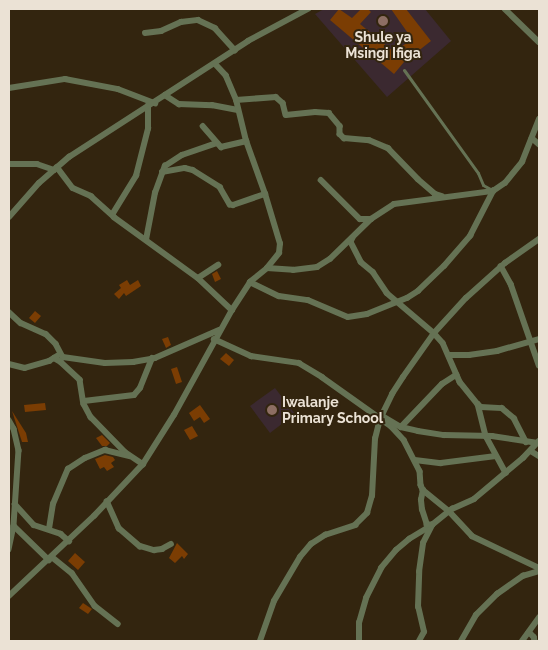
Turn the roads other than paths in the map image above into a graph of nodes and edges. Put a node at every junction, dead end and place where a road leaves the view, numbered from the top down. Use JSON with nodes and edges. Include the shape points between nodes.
{"nodes":[{"id":1,"x":308,"y":9,"type":"edge"},
{"id":2,"x":505,"y":9,"type":"edge"},
{"id":3,"x":145,"y":33,"type":"dead end"},
{"id":4,"x":539,"y":42,"type":"edge"},
{"id":5,"x":235,"y":50,"type":"junction"},
{"id":6,"x":215,"y":64,"type":"junction"},
{"id":7,"x":404,"y":70,"type":"dead end"},
{"id":8,"x":9,"y":88,"type":"edge"},
{"id":9,"x":165,"y":96,"type":"junction"},
{"id":10,"x":236,"y":100,"type":"junction"},
{"id":11,"x":155,"y":102,"type":"junction"},
{"id":12,"x":148,"y":106,"type":"junction"},
{"id":13,"x":238,"y":110,"type":"junction"},
{"id":14,"x":539,"y":120,"type":"edge"},
{"id":15,"x":203,"y":126,"type":"dead end"},
{"id":16,"x":532,"y":138,"type":"junction"},
{"id":17,"x":246,"y":141,"type":"junction"},
{"id":18,"x":216,"y":143,"type":"junction"},
{"id":19,"x":539,"y":144,"type":"edge"},
{"id":20,"x":9,"y":164,"type":"edge"},
{"id":21,"x":55,"y":168,"type":"junction"},
{"id":22,"x":162,"y":172,"type":"junction"},
{"id":23,"x":322,"y":180,"type":"dead end"},
{"id":24,"x":492,"y":191,"type":"junction"},
{"id":25,"x":266,"y":194,"type":"junction"},
{"id":26,"x":445,"y":198,"type":"junction"},
{"id":27,"x":112,"y":215,"type":"junction"},
{"id":28,"x":9,"y":217,"type":"edge"},
{"id":29,"x":371,"y":219,"type":"junction"},
{"id":30,"x":354,"y":236,"type":"junction"},
{"id":31,"x":539,"y":239,"type":"edge"},
{"id":32,"x":146,"y":240,"type":"junction"},
{"id":33,"x":218,"y":265,"type":"dead end"},
{"id":34,"x":500,"y":266,"type":"junction"},
{"id":35,"x":267,"y":268,"type":"junction"},
{"id":36,"x":198,"y":278,"type":"junction"},
{"id":37,"x":250,"y":282,"type":"junction"},
{"id":38,"x":399,"y":301,"type":"junction"},
{"id":39,"x":232,"y":310,"type":"junction"},
{"id":40,"x":9,"y":312,"type":"edge"},
{"id":41,"x":219,"y":330,"type":"junction"},
{"id":42,"x":434,"y":333,"type":"junction"},
{"id":43,"x":214,"y":340,"type":"junction"},
{"id":44,"x":539,"y":340,"type":"edge"},
{"id":45,"x":531,"y":341,"type":"junction"},
{"id":46,"x":60,"y":353,"type":"junction"},
{"id":47,"x":449,"y":355,"type":"junction"},
{"id":48,"x":54,"y":358,"type":"junction"},
{"id":49,"x":152,"y":358,"type":"junction"},
{"id":50,"x":9,"y":364,"type":"edge"},
{"id":51,"x":539,"y":365,"type":"edge"},
{"id":52,"x":456,"y":375,"type":"junction"},
{"id":53,"x":84,"y":401,"type":"junction"},
{"id":54,"x":478,"y":404,"type":"junction"},
{"id":55,"x":380,"y":417,"type":"junction"},
{"id":56,"x":9,"y":420,"type":"edge"},
{"id":57,"x":401,"y":427,"type":"junction"},
{"id":58,"x":486,"y":436,"type":"junction"},
{"id":59,"x":526,"y":442,"type":"junction"},
{"id":60,"x":539,"y":442,"type":"edge"},
{"id":61,"x":530,"y":451,"type":"junction"},
{"id":62,"x":496,"y":456,"type":"junction"},
{"id":63,"x":539,"y":456,"type":"edge"},
{"id":64,"x":131,"y":457,"type":"junction"},
{"id":65,"x":415,"y":460,"type":"junction"},
{"id":66,"x":143,"y":464,"type":"junction"},
{"id":67,"x":506,"y":473,"type":"junction"},
{"id":68,"x":423,"y":490,"type":"junction"},
{"id":69,"x":108,"y":501,"type":"junction"},
{"id":70,"x":15,"y":504,"type":"junction"},
{"id":71,"x":449,"y":512,"type":"junction"},
{"id":72,"x":432,"y":525,"type":"junction"},
{"id":73,"x":14,"y":526,"type":"junction"},
{"id":74,"x":49,"y":529,"type":"junction"},
{"id":75,"x":70,"y":541,"type":"junction"},
{"id":76,"x":170,"y":544,"type":"dead end"},
{"id":77,"x":9,"y":549,"type":"edge"},
{"id":78,"x":51,"y":558,"type":"junction"},
{"id":79,"x":539,"y":569,"type":"edge"},
{"id":80,"x":9,"y":596,"type":"edge"},
{"id":81,"x":539,"y":618,"type":"edge"},
{"id":82,"x":118,"y":624,"type":"dead end"},
{"id":83,"x":529,"y":632,"type":"junction"},
{"id":84,"x":260,"y":641,"type":"edge"},
{"id":85,"x":359,"y":641,"type":"edge"},
{"id":86,"x":419,"y":641,"type":"edge"},
{"id":87,"x":461,"y":641,"type":"edge"},
{"id":88,"x":522,"y":641,"type":"edge"},
{"id":89,"x":534,"y":641,"type":"edge"}],
"edges":[{"from":1,"to":5,"type":"street"},
{"from":2,"to":4,"type":"street"},
{"from":3,"to":5,"type":"street","via":[[198,20],[215,28]]},
{"from":5,"to":6,"type":"street"},
{"from":6,"to":9,"type":"street"},
{"from":6,"to":10,"type":"street","via":[[226,76]]},
{"from":7,"to":24,"type":"lane","via":[[478,173],[483,185]]},
{"from":8,"to":11,"type":"street","via":[[65,79],[118,89]]},
{"from":9,"to":11,"type":"street"},
{"from":9,"to":13,"type":"street","via":[[178,104]]},
{"from":10,"to":13,"type":"street"},
{"from":10,"to":26,"type":"street","via":[[276,98],[283,103],[286,115],[329,113],[340,126],[340,134],[344,138],[370,140],[383,145],[394,152],[427,187]]},
{"from":11,"to":12,"type":"street"},
{"from":12,"to":21,"type":"street"},
{"from":12,"to":27,"type":"street","via":[[148,129],[136,176]]},
{"from":13,"to":17,"type":"street"},
{"from":14,"to":16,"type":"street"},
{"from":15,"to":18,"type":"street"},
{"from":16,"to":19,"type":"street"},
{"from":16,"to":24,"type":"street","via":[[519,168]]},
{"from":17,"to":18,"type":"street","via":[[224,147]]},
{"from":17,"to":25,"type":"street"},
{"from":18,"to":22,"type":"street","via":[[174,159]]},
{"from":20,"to":21,"type":"street"},
{"from":21,"to":27,"type":"street","via":[[73,188],[91,196]]},
{"from":21,"to":28,"type":"street"},
{"from":22,"to":25,"type":"street","via":[[185,168],[193,170],[220,187],[233,205]]},
{"from":22,"to":32,"type":"street"},
{"from":23,"to":29,"type":"street","via":[[360,219]]},
{"from":24,"to":26,"type":"street"},
{"from":24,"to":38,"type":"street","via":[[475,228],[456,253],[418,291]]},
{"from":25,"to":35,"type":"street","via":[[280,246],[278,255]]},
{"from":26,"to":29,"type":"street","via":[[394,204]]},
{"from":27,"to":32,"type":"street"},
{"from":29,"to":30,"type":"street"},
{"from":30,"to":35,"type":"street","via":[[330,259],[315,268]]},
{"from":30,"to":38,"type":"street","via":[[351,242],[362,262],[373,272],[386,293]]},
{"from":31,"to":34,"type":"street"},
{"from":32,"to":36,"type":"street"},
{"from":33,"to":36,"type":"street"},
{"from":34,"to":42,"type":"street"},
{"from":34,"to":45,"type":"street","via":[[511,284]]},
{"from":35,"to":37,"type":"street"},
{"from":36,"to":39,"type":"street"},
{"from":37,"to":38,"type":"street","via":[[279,296],[308,300],[351,318]]},
{"from":37,"to":39,"type":"street"},
{"from":38,"to":42,"type":"street"},
{"from":39,"to":41,"type":"street"},
{"from":40,"to":46,"type":"street","via":[[21,323],[46,334]]},
{"from":41,"to":43,"type":"street"},
{"from":41,"to":49,"type":"street"},
{"from":42,"to":47,"type":"street"},
{"from":42,"to":55,"type":"street"},
{"from":43,"to":55,"type":"street","via":[[244,354],[305,366]]},
{"from":43,"to":66,"type":"street","via":[[174,415]]},
{"from":44,"to":45,"type":"street"},
{"from":45,"to":47,"type":"street","via":[[497,351]]},
{"from":45,"to":51,"type":"street"},
{"from":46,"to":48,"type":"street"},
{"from":46,"to":49,"type":"street","via":[[66,358],[105,363]]},
{"from":47,"to":52,"type":"street"},
{"from":48,"to":50,"type":"street","via":[[25,368]]},
{"from":48,"to":53,"type":"street","via":[[80,380]]},
{"from":49,"to":53,"type":"street","via":[[134,395]]},
{"from":52,"to":54,"type":"street"},
{"from":52,"to":57,"type":"street","via":[[442,384]]},
{"from":53,"to":64,"type":"street","via":[[91,417]]},
{"from":54,"to":58,"type":"street"},
{"from":54,"to":59,"type":"street","via":[[480,407],[502,408],[518,424]]},
{"from":55,"to":57,"type":"street"},
{"from":55,"to":65,"type":"street","via":[[404,440]]},
{"from":55,"to":84,"type":"street","via":[[375,440],[372,496],[367,514],[358,523],[325,535],[311,544],[268,613]]},
{"from":56,"to":70,"type":"street","via":[[18,450]]},
{"from":57,"to":58,"type":"street","via":[[444,435]]},
{"from":58,"to":59,"type":"street"},
{"from":58,"to":62,"type":"street"},
{"from":59,"to":60,"type":"street"},
{"from":60,"to":61,"type":"street"},
{"from":61,"to":63,"type":"street"},
{"from":61,"to":67,"type":"street"},
{"from":62,"to":65,"type":"street","via":[[441,463]]},
{"from":62,"to":67,"type":"street"},
{"from":64,"to":66,"type":"street"},
{"from":64,"to":74,"type":"street","via":[[104,450],[68,469],[53,504]]},
{"from":65,"to":68,"type":"street"},
{"from":66,"to":69,"type":"street"},
{"from":67,"to":71,"type":"street","via":[[474,499]]},
{"from":68,"to":71,"type":"street"},
{"from":68,"to":72,"type":"street","via":[[422,510],[427,525]]},
{"from":69,"to":75,"type":"street"},
{"from":69,"to":76,"type":"street","via":[[119,528],[140,546],[154,550]]},
{"from":70,"to":73,"type":"street"},
{"from":70,"to":74,"type":"street","via":[[34,525]]},
{"from":71,"to":72,"type":"street"},
{"from":71,"to":79,"type":"street","via":[[472,536]]},
{"from":72,"to":85,"type":"street","via":[[408,538],[381,568],[361,610]]},
{"from":72,"to":86,"type":"street","via":[[423,543],[420,565],[418,607],[424,632]]},
{"from":73,"to":77,"type":"street"},
{"from":73,"to":78,"type":"street"},
{"from":74,"to":75,"type":"street"},
{"from":75,"to":78,"type":"street"},
{"from":78,"to":80,"type":"street"},
{"from":78,"to":82,"type":"street","via":[[72,574],[95,606]]},
{"from":79,"to":87,"type":"street","via":[[523,576],[492,599],[476,615]]},
{"from":81,"to":83,"type":"street"},
{"from":83,"to":88,"type":"street"},
{"from":83,"to":89,"type":"street"}]}
